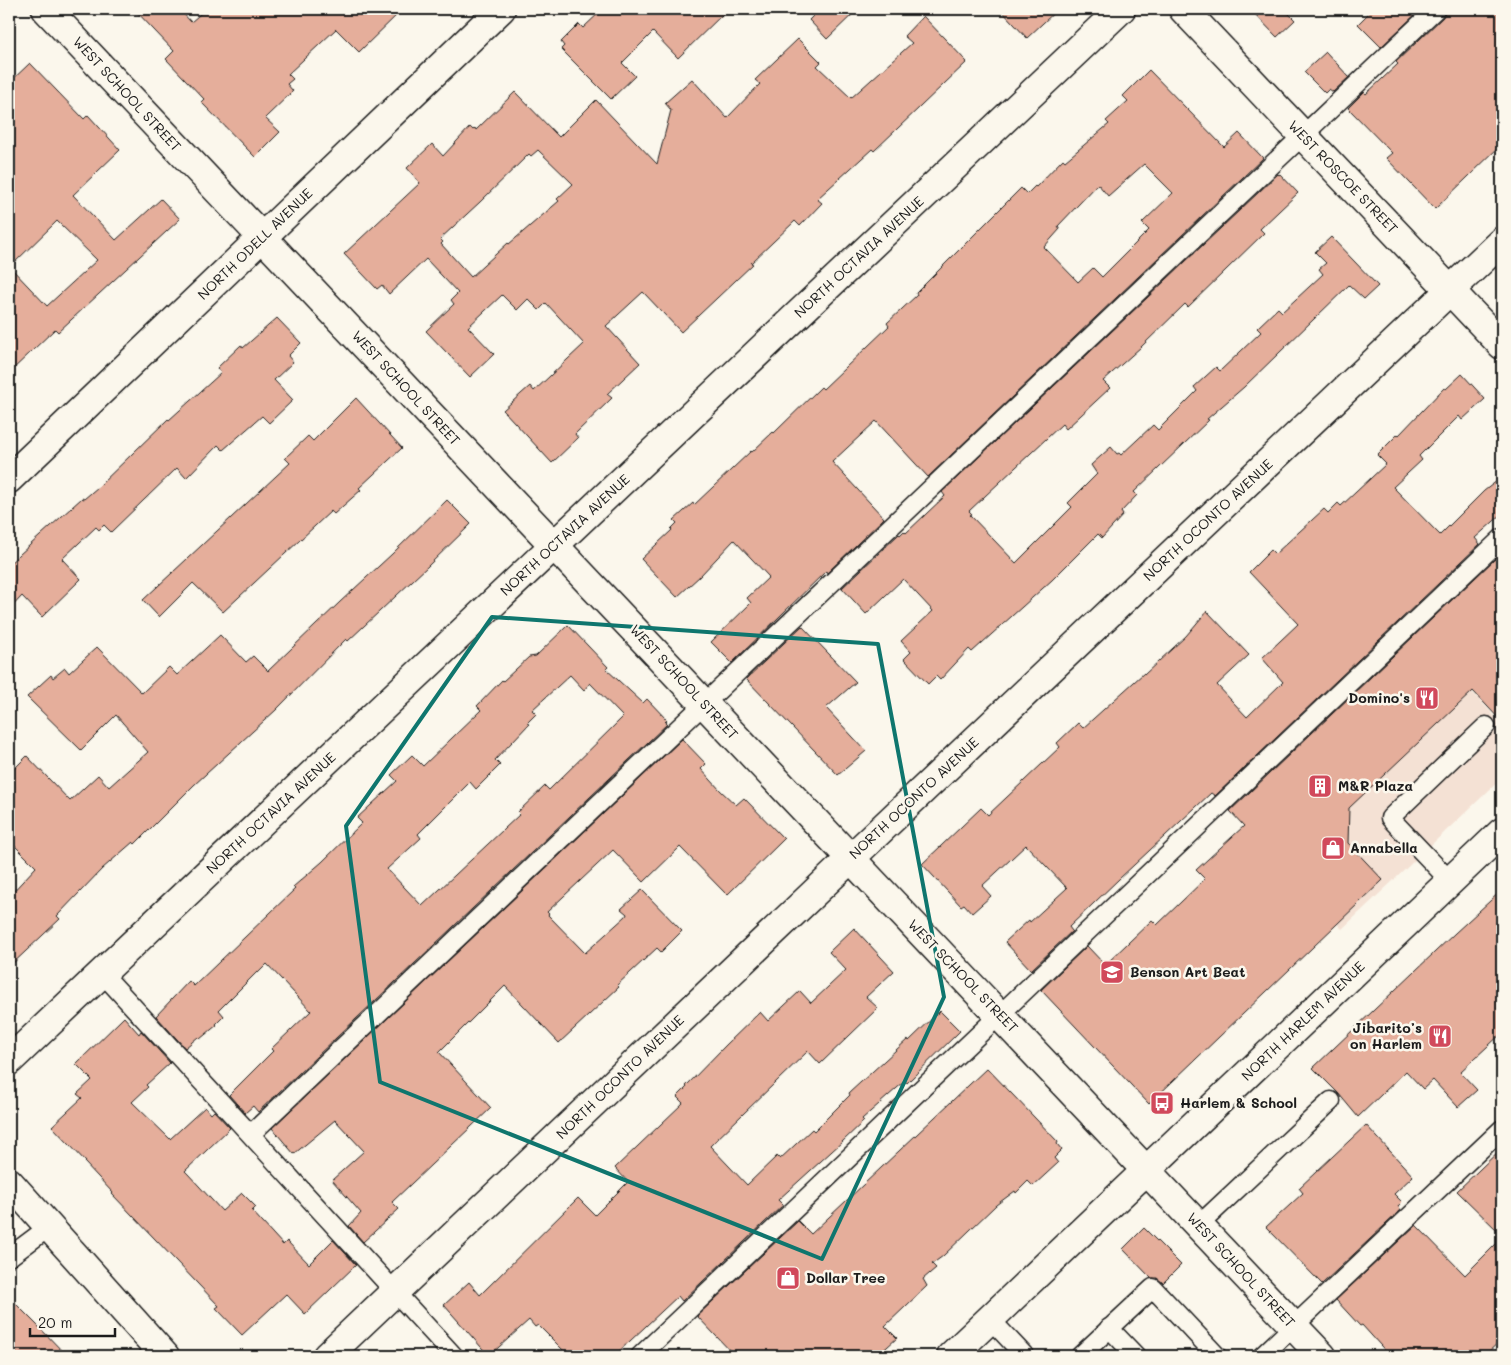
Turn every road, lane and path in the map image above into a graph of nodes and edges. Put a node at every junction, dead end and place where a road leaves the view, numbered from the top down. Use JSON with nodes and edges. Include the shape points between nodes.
{"nodes":[{"id":1,"x":46,"y":9,"type":"edge"},
{"id":2,"x":502,"y":9,"type":"edge"},
{"id":3,"x":1121,"y":9,"type":"edge"},
{"id":4,"x":1183,"y":9,"type":"edge"},
{"id":5,"x":1436,"y":9,"type":"edge"},
{"id":6,"x":1304,"y":136,"type":"junction"},
{"id":7,"x":262,"y":237,"type":"junction"},
{"id":8,"x":1502,"y":241,"type":"edge"},
{"id":9,"x":1451,"y":290,"type":"junction"},
{"id":10,"x":1502,"y":345,"type":"edge"},
{"id":11,"x":9,"y":479,"type":"edge"},
{"id":12,"x":1502,"y":538,"type":"edge"},
{"id":13,"x":554,"y":545,"type":"junction"},
{"id":14,"x":704,"y":703,"type":"junction"},
{"id":15,"x":1486,"y":726,"type":"dead end"},
{"id":16,"x":1500,"y":838,"type":"edge"},
{"id":17,"x":851,"y":858,"type":"junction"},
{"id":18,"x":1450,"y":881,"type":"junction"},
{"id":19,"x":102,"y":973,"type":"junction"},
{"id":20,"x":999,"y":1014,"type":"junction"},
{"id":21,"x":9,"y":1061,"type":"edge"},
{"id":22,"x":1332,"y":1101,"type":"dead end"},
{"id":23,"x":1502,"y":1129,"type":"edge"},
{"id":24,"x":251,"y":1134,"type":"junction"},
{"id":25,"x":1147,"y":1170,"type":"junction"},
{"id":26,"x":9,"y":1182,"type":"edge"},
{"id":27,"x":1199,"y":1225,"type":"junction"},
{"id":28,"x":49,"y":1226,"type":"junction"},
{"id":29,"x":9,"y":1257,"type":"edge"},
{"id":30,"x":395,"y":1291,"type":"junction"},
{"id":31,"x":990,"y":1319,"type":"junction"},
{"id":32,"x":1294,"y":1327,"type":"junction"},
{"id":33,"x":1109,"y":1328,"type":"junction"},
{"id":34,"x":165,"y":1356,"type":"edge"},
{"id":35,"x":327,"y":1356,"type":"edge"},
{"id":36,"x":454,"y":1356,"type":"edge"},
{"id":37,"x":640,"y":1356,"type":"edge"},
{"id":38,"x":951,"y":1356,"type":"edge"},
{"id":39,"x":1025,"y":1356,"type":"edge"},
{"id":40,"x":1080,"y":1356,"type":"edge"},
{"id":41,"x":1136,"y":1356,"type":"edge"},
{"id":42,"x":1217,"y":1356,"type":"edge"},
{"id":43,"x":1262,"y":1356,"type":"edge"},
{"id":44,"x":1322,"y":1356,"type":"edge"}],
"edges":[{"from":1,"to":7,"type":"street","name":"WEST SCHOOL STREET"},
{"from":2,"to":7,"type":"street","name":"NORTH ODELL AVENUE"},
{"from":3,"to":13,"type":"street","name":"NORTH OCTAVIA AVENUE"},
{"from":4,"to":6,"type":"street","name":"WEST ROSCOE STREET"},
{"from":5,"to":6,"type":"lane"},
{"from":6,"to":9,"type":"street","name":"WEST ROSCOE STREET"},
{"from":6,"to":14,"type":"lane"},
{"from":7,"to":11,"type":"street","name":"NORTH ODELL AVENUE"},
{"from":7,"to":13,"type":"street","name":"WEST SCHOOL STREET"},
{"from":8,"to":9,"type":"street","name":"NORTH OCONTO AVENUE"},
{"from":9,"to":10,"type":"street","name":"WEST ROSCOE STREET"},
{"from":9,"to":17,"type":"street","name":"NORTH OCONTO AVENUE"},
{"from":12,"to":20,"type":"lane"},
{"from":13,"to":14,"type":"street","name":"WEST SCHOOL STREET"},
{"from":13,"to":19,"type":"street","name":"NORTH OCTAVIA AVENUE"},
{"from":14,"to":17,"type":"street","name":"WEST SCHOOL STREET"},
{"from":14,"to":24,"type":"lane"},
{"from":15,"to":18,"type":"lane","via":[[1390,818]]},
{"from":16,"to":18,"type":"street","name":"NORTH HARLEM AVENUE"},
{"from":17,"to":20,"type":"street","name":"WEST SCHOOL STREET"},
{"from":17,"to":30,"type":"street","name":"NORTH OCONTO AVENUE"},
{"from":18,"to":25,"type":"street","name":"NORTH HARLEM AVENUE"},
{"from":19,"to":21,"type":"street","name":"NORTH OCTAVIA AVENUE"},
{"from":19,"to":24,"type":"lane"},
{"from":20,"to":25,"type":"street","name":"WEST SCHOOL STREET"},
{"from":20,"to":37,"type":"lane"},
{"from":22,"to":27,"type":"lane"},
{"from":23,"to":32,"type":"lane"},
{"from":24,"to":30,"type":"lane"},
{"from":25,"to":27,"type":"street","name":"WEST SCHOOL STREET"},
{"from":25,"to":31,"type":"street","name":"NORTH HARLEM AVENUE"},
{"from":26,"to":28,"type":"street"},
{"from":27,"to":32,"type":"street","name":"WEST SCHOOL STREET"},
{"from":28,"to":29,"type":"lane"},
{"from":28,"to":34,"type":"street"},
{"from":30,"to":35,"type":"street","name":"NORTH OCONTO AVENUE"},
{"from":30,"to":36,"type":"lane"},
{"from":31,"to":38,"type":"street","name":"NORTH HARLEM AVENUE"},
{"from":31,"to":39,"type":"lane"},
{"from":32,"to":43,"type":"lane"},
{"from":32,"to":44,"type":"street","name":"WEST SCHOOL STREET"},
{"from":33,"to":40,"type":"lane"},
{"from":33,"to":41,"type":"lane"},
{"from":33,"to":42,"type":"lane","via":[[1153,1288]]}]}
